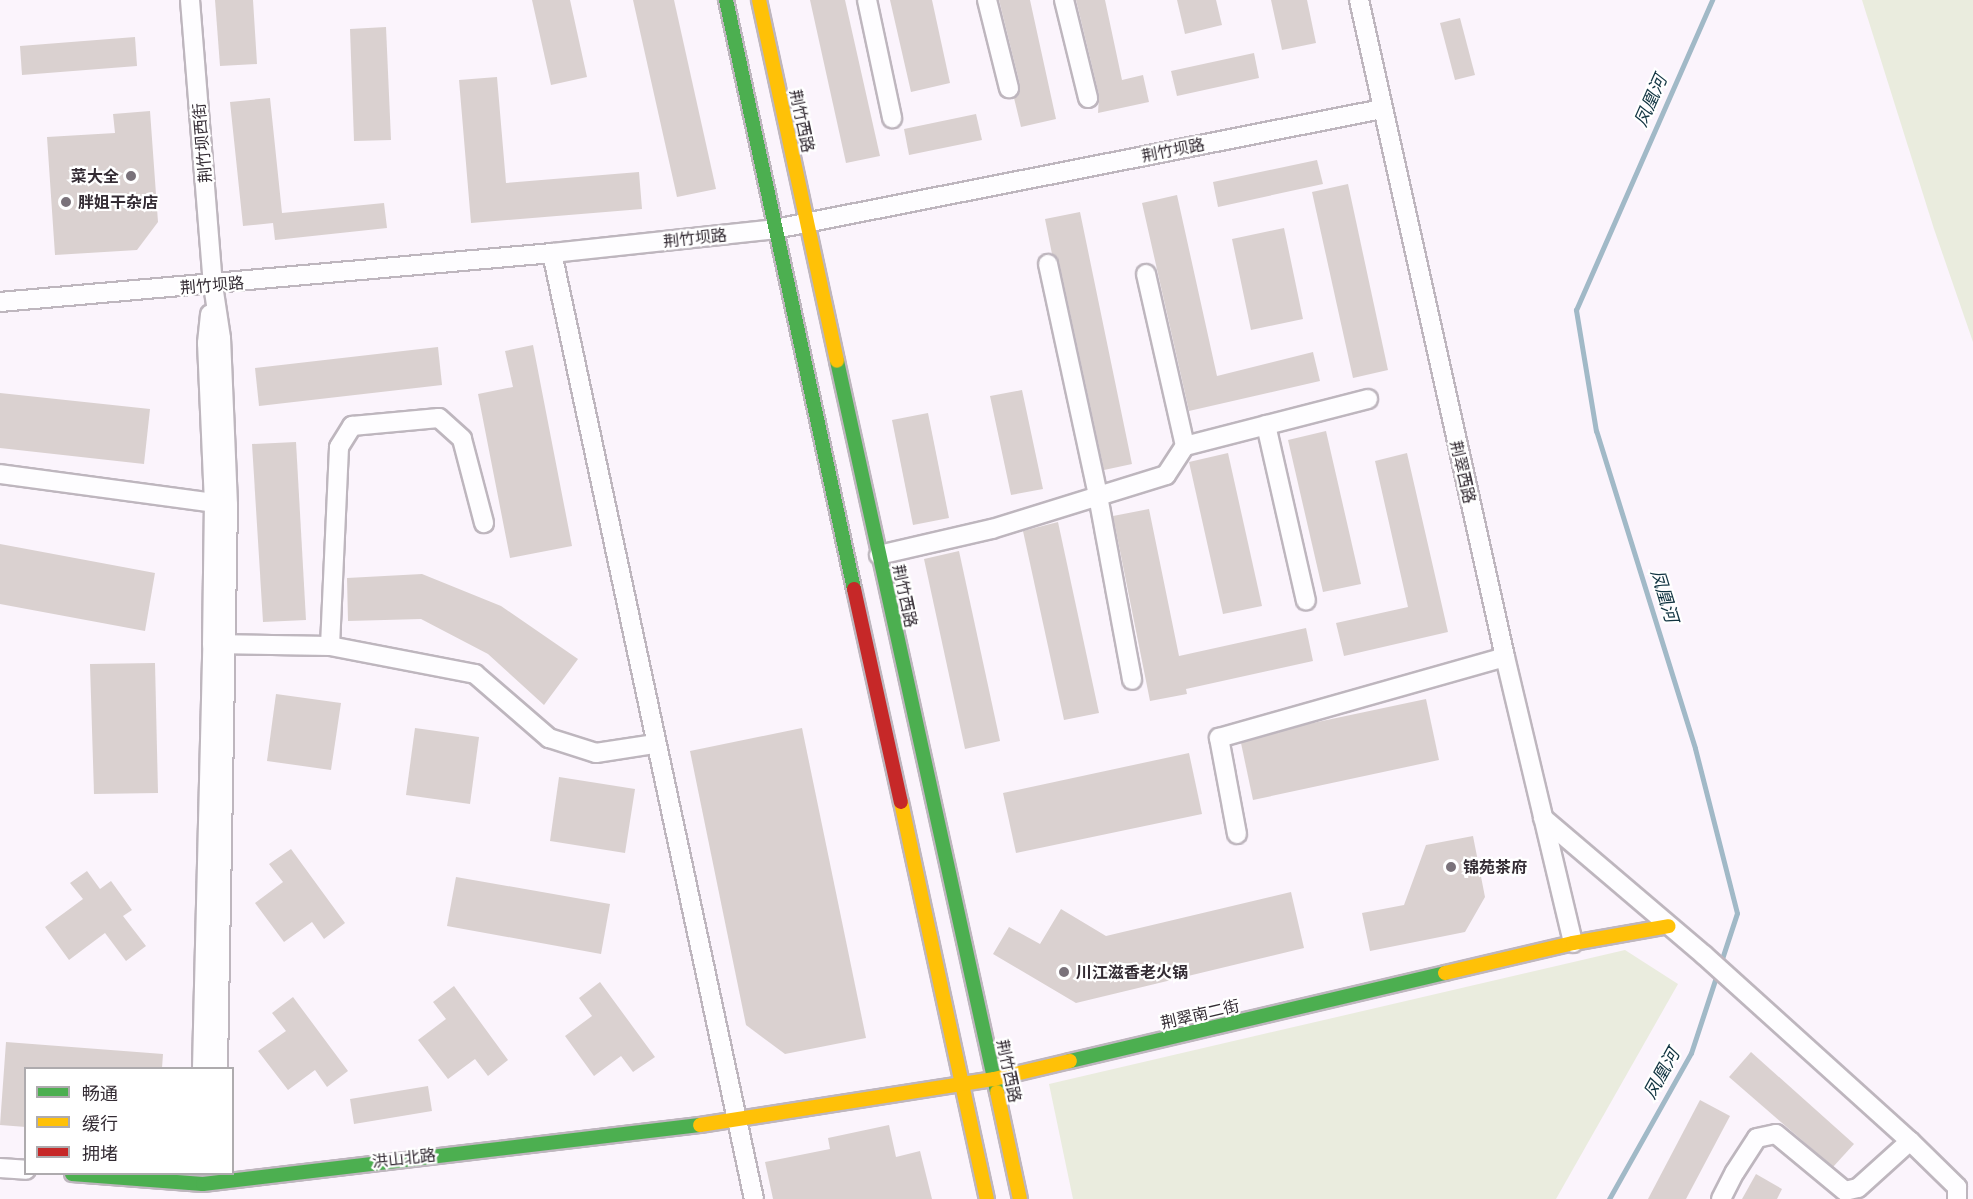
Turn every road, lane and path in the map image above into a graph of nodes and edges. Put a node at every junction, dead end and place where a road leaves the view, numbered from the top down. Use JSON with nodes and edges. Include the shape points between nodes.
{"nodes":[{"id":1,"x":190,"y":0,"type":"edge"},
{"id":2,"x":726,"y":0,"type":"edge"},
{"id":3,"x":759,"y":0,"type":"edge"},
{"id":4,"x":867,"y":0,"type":"edge"},
{"id":5,"x":987,"y":0,"type":"edge"},
{"id":6,"x":1064,"y":0,"type":"edge"},
{"id":7,"x":1359,"y":0,"type":"edge"},
{"id":8,"x":1009,"y":88,"type":"dead end"},
{"id":9,"x":1088,"y":98,"type":"dead end"},
{"id":10,"x":1382,"y":109,"type":"junction"},
{"id":11,"x":892,"y":118,"type":"dead end"},
{"id":12,"x":807,"y":223,"type":"junction"},
{"id":13,"x":775,"y":229,"type":"junction"},
{"id":14,"x":552,"y":254,"type":"junction"},
{"id":15,"x":1048,"y":264,"type":"dead end"},
{"id":16,"x":1146,"y":274,"type":"dead end"},
{"id":17,"x":213,"y":285,"type":"junction"},
{"id":18,"x":0,"y":302,"type":"edge"},
{"id":19,"x":1368,"y":399,"type":"dead end"},
{"id":20,"x":1266,"y":425,"type":"junction"},
{"id":21,"x":1185,"y":446,"type":"junction"},
{"id":22,"x":0,"y":474,"type":"edge"},
{"id":23,"x":1098,"y":496,"type":"junction"},
{"id":24,"x":213,"y":503,"type":"junction"},
{"id":25,"x":484,"y":523,"type":"dead end"},
{"id":26,"x":879,"y":555,"type":"junction"},
{"id":27,"x":1306,"y":601,"type":"dead end"},
{"id":28,"x":219,"y":644,"type":"junction"},
{"id":29,"x":330,"y":646,"type":"junction"},
{"id":30,"x":1505,"y":657,"type":"junction"},
{"id":31,"x":1132,"y":680,"type":"dead end"},
{"id":32,"x":655,"y":744,"type":"junction"},
{"id":33,"x":1543,"y":818,"type":"junction"},
{"id":34,"x":1237,"y":834,"type":"dead end"},
{"id":35,"x":1669,"y":926,"type":"junction"},
{"id":36,"x":1573,"y":943,"type":"junction"},
{"id":37,"x":202,"y":1067,"type":"edge"},
{"id":38,"x":218,"y":1067,"type":"edge"},
{"id":39,"x":994,"y":1079,"type":"junction"},
{"id":40,"x":962,"y":1084,"type":"junction"},
{"id":41,"x":736,"y":1121,"type":"junction"},
{"id":42,"x":1910,"y":1141,"type":"junction"},
{"id":43,"x":0,"y":1168,"type":"edge"},
{"id":44,"x":24,"y":1170,"type":"edge"},
{"id":45,"x":95,"y":1175,"type":"edge"},
{"id":46,"x":211,"y":1185,"type":"edge"},
{"id":47,"x":1962,"y":1190,"type":"edge"},
{"id":48,"x":754,"y":1199,"type":"edge"},
{"id":49,"x":987,"y":1199,"type":"edge"},
{"id":50,"x":1020,"y":1199,"type":"edge"},
{"id":51,"x":1721,"y":1199,"type":"edge"}],
"edges":[{"from":1,"to":17,"type":"street","name":"荆竹坝西街"},
{"from":2,"to":13,"type":"main road"},
{"from":3,"to":12,"type":"main road","name":"荆竹西路"},
{"from":4,"to":11,"type":"street"},
{"from":5,"to":8,"type":"street"},
{"from":6,"to":9,"type":"street"},
{"from":7,"to":10,"type":"street","name":"荆翠西路"},
{"from":10,"to":12,"type":"street","name":"荆竹坝路"},
{"from":10,"to":30,"type":"street","name":"荆翠西路"},
{"from":12,"to":13,"type":"street","name":"荆竹坝路"},
{"from":12,"to":26,"type":"main road","name":"荆竹西路"},
{"from":13,"to":14,"type":"street","name":"荆竹坝路"},
{"from":13,"to":40,"type":"main road"},
{"from":14,"to":17,"type":"street","name":"荆竹坝路"},
{"from":14,"to":32,"type":"street"},
{"from":15,"to":23,"type":"street"},
{"from":16,"to":21,"type":"street"},
{"from":17,"to":18,"type":"street","name":"荆竹坝路"},
{"from":17,"to":24,"type":"street","via":[[207,343]]},
{"from":17,"to":28,"type":"street","via":[[220,338],[228,505]]},
{"from":19,"to":20,"type":"street"},
{"from":20,"to":21,"type":"street"},
{"from":20,"to":27,"type":"street"},
{"from":21,"to":23,"type":"street","via":[[1166,475]]},
{"from":22,"to":24,"type":"street"},
{"from":23,"to":26,"type":"street","via":[[992,529]]},
{"from":23,"to":31,"type":"street"},
{"from":24,"to":28,"type":"street"},
{"from":25,"to":29,"type":"street","via":[[462,439],[439,417],[352,426],[339,447]]},
{"from":26,"to":39,"type":"main road","name":"荆竹西路"},
{"from":28,"to":29,"type":"street"},
{"from":28,"to":37,"type":"street"},
{"from":28,"to":38,"type":"street"},
{"from":29,"to":32,"type":"street","via":[[476,674],[549,738],[596,753]]},
{"from":30,"to":33,"type":"street","name":"荆翠西路"},
{"from":30,"to":34,"type":"street","via":[[1219,738]]},
{"from":32,"to":41,"type":"street"},
{"from":33,"to":35,"type":"street"},
{"from":33,"to":36,"type":"street","name":"荆翠西路"},
{"from":35,"to":36,"type":"main road","name":"荆翠南二街"},
{"from":35,"to":42,"type":"street"},
{"from":36,"to":39,"type":"main road","name":"荆翠南二街"},
{"from":39,"to":40,"type":"main road","name":"荆翠南二街"},
{"from":39,"to":50,"type":"main road","name":"荆竹西路"},
{"from":40,"to":41,"type":"main road","name":"荆翠南二街"},
{"from":40,"to":49,"type":"main road"},
{"from":41,"to":46,"type":"main road","name":"洪山北路","via":[[355,1164]]},
{"from":41,"to":48,"type":"street"},
{"from":42,"to":47,"type":"street"},
{"from":42,"to":51,"type":"street","via":[[1858,1188],[1845,1191],[1776,1134],[1757,1138]]},
{"from":43,"to":44,"type":"street"},
{"from":45,"to":46,"type":"main road","name":"洪山北路"}]}
